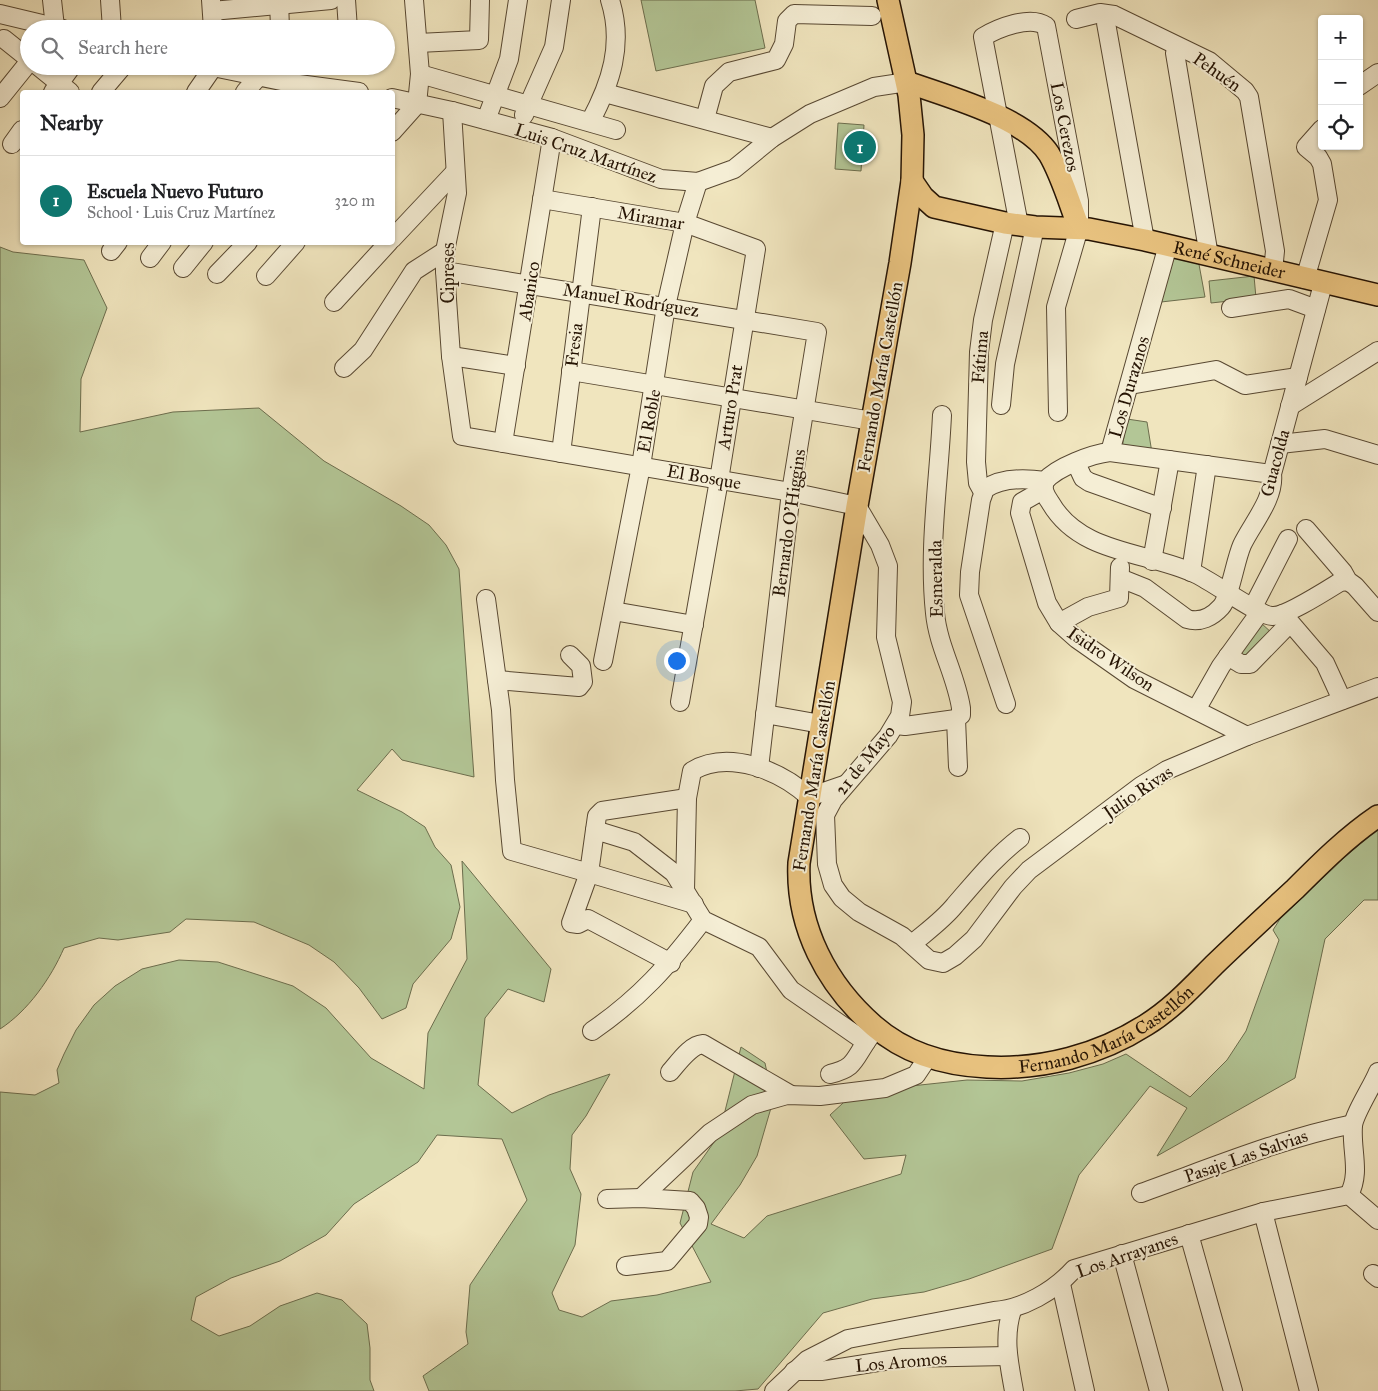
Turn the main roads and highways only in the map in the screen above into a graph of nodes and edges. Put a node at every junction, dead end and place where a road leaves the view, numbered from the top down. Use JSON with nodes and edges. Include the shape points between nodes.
{"nodes":[{"id":1,"x":888,"y":0,"type":"edge"},
{"id":2,"x":907,"y":82,"type":"junction"},
{"id":3,"x":912,"y":180,"type":"junction"},
{"id":4,"x":934,"y":206,"type":"junction"},
{"id":5,"x":906,"y":224,"type":"junction"},
{"id":6,"x":1079,"y":228,"type":"junction"},
{"id":7,"x":1378,"y":295,"type":"edge"},
{"id":8,"x":1378,"y":816,"type":"edge"}],
"edges":[{"from":1,"to":2,"type":"main road","name":"Fernando María Castellón"},
{"from":2,"to":3,"type":"main road","name":"Fernando María Castellón","via":[[913,135]]},
{"from":2,"to":6,"type":"main road","via":[[998,115],[1045,149]]},
{"from":3,"to":4,"type":"main road","via":[[923,197]]},
{"from":3,"to":5,"type":"main road","name":"Fernando María Castellón"},
{"from":4,"to":5,"type":"main road"},
{"from":4,"to":6,"type":"main road","name":"René Schneider","via":[[1020,225]]},
{"from":5,"to":8,"type":"main road","name":"Fernando María Castellón","via":[[798,876],[804,923],[817,953],[871,1035],[928,1057],[973,1066],[1025,1067],[1080,1055],[1131,1034],[1178,1000],[1331,854]]},
{"from":6,"to":7,"type":"main road","name":"René Schneider","via":[[1145,240]]}]}
